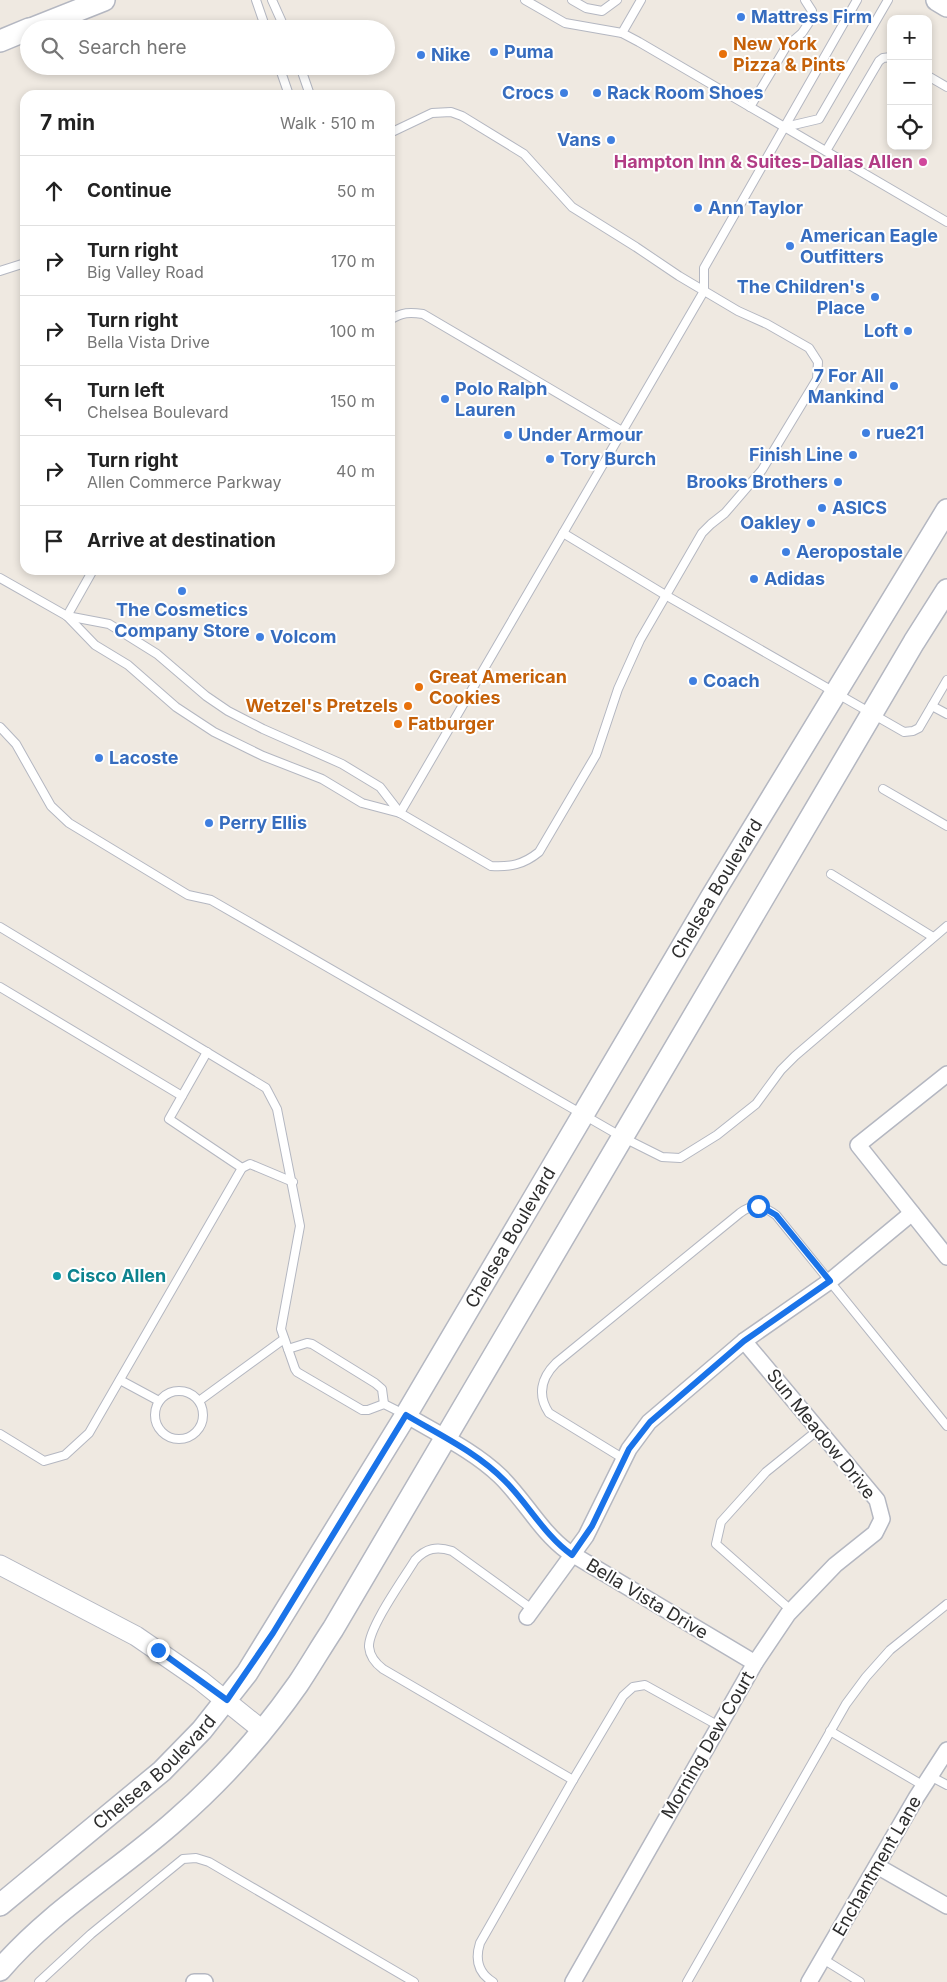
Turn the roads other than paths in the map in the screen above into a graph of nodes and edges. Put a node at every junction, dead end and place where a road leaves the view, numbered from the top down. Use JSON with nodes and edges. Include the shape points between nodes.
{"nodes":[{"id":1,"x":104,"y":0,"type":"edge"},
{"id":2,"x":256,"y":0,"type":"edge"},
{"id":3,"x":272,"y":0,"type":"edge"},
{"id":4,"x":525,"y":0,"type":"edge"},
{"id":5,"x":572,"y":0,"type":"edge"},
{"id":6,"x":617,"y":0,"type":"edge"},
{"id":7,"x":641,"y":0,"type":"edge"},
{"id":8,"x":805,"y":0,"type":"edge"},
{"id":9,"x":858,"y":0,"type":"edge"},
{"id":10,"x":888,"y":0,"type":"edge"},
{"id":11,"x":936,"y":0,"type":"edge"},
{"id":12,"x":947,"y":6,"type":"edge"},
{"id":13,"x":53,"y":20,"type":"edge"},
{"id":14,"x":263,"y":20,"type":"edge"},
{"id":15,"x":281,"y":20,"type":"edge"},
{"id":16,"x":20,"y":33,"type":"edge"},
{"id":17,"x":622,"y":33,"type":"junction"},
{"id":18,"x":0,"y":41,"type":"edge"},
{"id":19,"x":887,"y":58,"type":"edge"},
{"id":20,"x":282,"y":75,"type":"edge"},
{"id":21,"x":303,"y":75,"type":"edge"},
{"id":22,"x":932,"y":78,"type":"edge"},
{"id":23,"x":947,"y":87,"type":"edge"},
{"id":24,"x":287,"y":90,"type":"edge"},
{"id":25,"x":308,"y":90,"type":"edge"},
{"id":26,"x":750,"y":107,"type":"junction"},
{"id":27,"x":785,"y":127,"type":"junction"},
{"id":28,"x":395,"y":130,"type":"edge"},
{"id":29,"x":826,"y":151,"type":"junction"},
{"id":30,"x":947,"y":222,"type":"edge"},
{"id":31,"x":20,"y":265,"type":"edge"},
{"id":32,"x":0,"y":271,"type":"edge"},
{"id":33,"x":704,"y":291,"type":"junction"},
{"id":34,"x":395,"y":317,"type":"edge"},
{"id":35,"x":622,"y":431,"type":"junction"},
{"id":36,"x":947,"y":510,"type":"edge"},
{"id":37,"x":563,"y":533,"type":"junction"},
{"id":38,"x":91,"y":575,"type":"edge"},
{"id":39,"x":0,"y":578,"type":"edge"},
{"id":40,"x":947,"y":590,"type":"edge"},
{"id":41,"x":667,"y":596,"type":"junction"},
{"id":42,"x":68,"y":616,"type":"junction"},
{"id":43,"x":947,"y":680,"type":"edge"},
{"id":44,"x":837,"y":694,"type":"junction"},
{"id":45,"x":932,"y":706,"type":"junction"},
{"id":46,"x":871,"y":714,"type":"junction"},
{"id":47,"x":947,"y":714,"type":"edge"},
{"id":48,"x":0,"y":727,"type":"edge"},
{"id":49,"x":883,"y":789,"type":"dead end"},
{"id":50,"x":400,"y":813,"type":"junction"},
{"id":51,"x":947,"y":826,"type":"edge"},
{"id":52,"x":831,"y":874,"type":"dead end"},
{"id":53,"x":947,"y":926,"type":"edge"},
{"id":54,"x":0,"y":927,"type":"edge"},
{"id":55,"x":933,"y":937,"type":"junction"},
{"id":56,"x":0,"y":987,"type":"edge"},
{"id":57,"x":207,"y":1052,"type":"junction"},
{"id":58,"x":945,"y":1080,"type":"edge"},
{"id":59,"x":182,"y":1096,"type":"junction"},
{"id":60,"x":584,"y":1114,"type":"junction"},
{"id":61,"x":622,"y":1138,"type":"junction"},
{"id":62,"x":242,"y":1168,"type":"junction"},
{"id":63,"x":292,"y":1182,"type":"junction"},
{"id":64,"x":912,"y":1213,"type":"junction"},
{"id":65,"x":947,"y":1257,"type":"edge"},
{"id":66,"x":830,"y":1281,"type":"junction"},
{"id":67,"x":284,"y":1338,"type":"junction"},
{"id":68,"x":744,"y":1341,"type":"junction"},
{"id":69,"x":288,"y":1349,"type":"junction"},
{"id":70,"x":120,"y":1380,"type":"junction"},
{"id":71,"x":159,"y":1401,"type":"junction"},
{"id":72,"x":199,"y":1401,"type":"junction"},
{"id":73,"x":384,"y":1404,"type":"junction"},
{"id":74,"x":406,"y":1415,"type":"junction"},
{"id":75,"x":947,"y":1426,"type":"edge"},
{"id":76,"x":818,"y":1430,"type":"junction"},
{"id":77,"x":0,"y":1434,"type":"edge"},
{"id":78,"x":444,"y":1438,"type":"junction"},
{"id":79,"x":624,"y":1459,"type":"junction"},
{"id":80,"x":875,"y":1533,"type":"joint"},
{"id":81,"x":572,"y":1555,"type":"junction"},
{"id":82,"x":0,"y":1564,"type":"edge"},
{"id":83,"x":947,"y":1604,"type":"edge"},
{"id":84,"x":792,"y":1611,"type":"junction"},
{"id":85,"x":530,"y":1613,"type":"joint"},
{"id":86,"x":755,"y":1663,"type":"junction"},
{"id":87,"x":227,"y":1700,"type":"junction"},
{"id":88,"x":719,"y":1726,"type":"junction"},
{"id":89,"x":262,"y":1730,"type":"junction"},
{"id":90,"x":830,"y":1731,"type":"junction"},
{"id":91,"x":947,"y":1750,"type":"edge"},
{"id":92,"x":572,"y":1780,"type":"junction"},
{"id":93,"x":927,"y":1781,"type":"junction"},
{"id":94,"x":947,"y":1785,"type":"edge"},
{"id":95,"x":877,"y":1866,"type":"junction"},
{"id":96,"x":0,"y":1905,"type":"edge"},
{"id":97,"x":947,"y":1906,"type":"edge"},
{"id":98,"x":823,"y":1959,"type":"junction"},
{"id":99,"x":0,"y":1970,"type":"edge"},
{"id":100,"x":38,"y":1982,"type":"edge"},
{"id":101,"x":194,"y":1982,"type":"edge"},
{"id":102,"x":198,"y":1982,"type":"edge"},
{"id":103,"x":205,"y":1982,"type":"edge"},
{"id":104,"x":414,"y":1982,"type":"edge"},
{"id":105,"x":493,"y":1982,"type":"edge"},
{"id":106,"x":573,"y":1982,"type":"edge"},
{"id":107,"x":687,"y":1982,"type":"edge"},
{"id":108,"x":810,"y":1982,"type":"edge"},
{"id":109,"x":860,"y":1982,"type":"edge"}],
"edges":[{"from":1,"to":13,"type":"main road"},
{"from":2,"to":14,"type":"lane"},
{"from":3,"to":15,"type":"lane"},
{"from":4,"to":17,"type":"lane","via":[[565,23]]},
{"from":5,"to":6,"type":"lane","via":[[586,8],[602,11]]},
{"from":7,"to":17,"type":"lane"},
{"from":8,"to":26,"type":"lane","via":[[812,11],[808,24],[786,47]]},
{"from":9,"to":27,"type":"lane"},
{"from":10,"to":27,"type":"lane","via":[[819,119]]},
{"from":11,"to":12,"type":"main road"},
{"from":16,"to":18,"type":"main road"},
{"from":17,"to":26,"type":"lane"},
{"from":19,"to":29,"type":"lane","via":[[879,61]]},
{"from":20,"to":24,"type":"lane"},
{"from":21,"to":25,"type":"lane"},
{"from":22,"to":23,"type":"lane"},
{"from":26,"to":27,"type":"lane"},
{"from":27,"to":29,"type":"lane"},
{"from":27,"to":33,"type":"lane","via":[[704,268]]},
{"from":28,"to":33,"type":"lane","via":[[432,112],[451,112],[462,116],[524,154],[572,207]]},
{"from":29,"to":30,"type":"lane"},
{"from":31,"to":32,"type":"lane"},
{"from":33,"to":35,"type":"lane"},
{"from":33,"to":41,"type":"lane","via":[[809,348],[818,370],[817,379],[762,470],[725,513],[702,533]]},
{"from":34,"to":35,"type":"lane","via":[[409,312],[423,314]]},
{"from":35,"to":37,"type":"lane"},
{"from":36,"to":44,"type":"main road","name":"Chelsea Boulevard"},
{"from":37,"to":41,"type":"lane"},
{"from":37,"to":50,"type":"lane"},
{"from":38,"to":42,"type":"lane"},
{"from":39,"to":42,"type":"lane"},
{"from":40,"to":46,"type":"main road"},
{"from":41,"to":44,"type":"lane"},
{"from":41,"to":50,"type":"lane","via":[[626,669],[596,755],[538,852],[529,860],[518,865],[490,866]]},
{"from":42,"to":50,"type":"lane","via":[[94,645],[128,666],[176,707],[214,732],[322,779],[362,803]]},
{"from":42,"to":50,"type":"lane","via":[[109,624],[157,654],[228,711],[342,764],[380,787]]},
{"from":43,"to":45,"type":"lane"},
{"from":44,"to":46,"type":"lane"},
{"from":44,"to":60,"type":"main road","name":"Chelsea Boulevard","via":[[712,896]]},
{"from":45,"to":46,"type":"lane","via":[[913,732],[904,732]]},
{"from":45,"to":47,"type":"lane"},
{"from":46,"to":61,"type":"main road"},
{"from":48,"to":60,"type":"lane","via":[[16,744],[51,806],[69,823],[188,895],[211,900]]},
{"from":49,"to":51,"type":"lane"},
{"from":52,"to":55,"type":"lane"},
{"from":53,"to":55,"type":"lane"},
{"from":54,"to":57,"type":"lane"},
{"from":55,"to":61,"type":"lane","via":[[795,1056],[756,1104],[717,1135],[680,1158],[662,1157]]},
{"from":56,"to":59,"type":"lane"},
{"from":57,"to":59,"type":"lane"},
{"from":57,"to":63,"type":"lane","via":[[266,1088],[277,1109]]},
{"from":58,"to":64,"type":"street","via":[[858,1145]]},
{"from":59,"to":62,"type":"lane","via":[[169,1119]]},
{"from":60,"to":61,"type":"lane"},
{"from":60,"to":74,"type":"main road","name":"Chelsea Boulevard"},
{"from":61,"to":78,"type":"main road"},
{"from":62,"to":63,"type":"lane","via":[[250,1164]]},
{"from":62,"to":70,"type":"lane"},
{"from":63,"to":67,"type":"lane","via":[[300,1226],[281,1329]]},
{"from":64,"to":65,"type":"street"},
{"from":64,"to":66,"type":"street"},
{"from":66,"to":68,"type":"street"},
{"from":66,"to":75,"type":"lane"},
{"from":66,"to":79,"type":"lane","via":[[776,1215],[752,1206],[556,1363],[545,1375],[542,1386],[543,1400],[549,1413]]},
{"from":67,"to":69,"type":"lane"},
{"from":67,"to":72,"type":"lane"},
{"from":68,"to":76,"type":"street","name":"Sun Meadow Drive"},
{"from":68,"to":79,"type":"street","via":[[659,1413],[642,1431]]},
{"from":69,"to":73,"type":"lane","via":[[297,1372],[362,1410]]},
{"from":69,"to":73,"type":"lane","via":[[312,1344],[375,1383],[382,1389]]},
{"from":70,"to":71,"type":"lane"},
{"from":70,"to":77,"type":"lane","via":[[89,1434],[66,1455],[44,1461]]},
{"from":71,"to":72,"type":"lane","via":[[164,1395],[179,1390]]},
{"from":71,"to":72,"type":"lane","via":[[154,1416],[156,1424],[174,1438],[190,1436],[197,1431],[203,1416]]},
{"from":73,"to":74,"type":"lane"},
{"from":74,"to":78,"type":"street","name":"Bella Vista Drive"},
{"from":74,"to":87,"type":"main road","name":"Chelsea Boulevard","via":[[273,1633]]},
{"from":76,"to":80,"type":"street","name":"Sun Meadow Drive","via":[[877,1500],[882,1519]]},
{"from":76,"to":84,"type":"lane","via":[[766,1472],[721,1522],[716,1544]]},
{"from":78,"to":81,"type":"street","name":"Bella Vista Drive","via":[[499,1475],[552,1538]]},
{"from":78,"to":89,"type":"main road","via":[[328,1637],[298,1684]]},
{"from":79,"to":81,"type":"street","via":[[592,1526]]},
{"from":80,"to":84,"type":"street","name":"Morning Dew Court","via":[[835,1565]]},
{"from":81,"to":85,"type":"street"},
{"from":81,"to":86,"type":"street","name":"Bella Vista Drive"},
{"from":82,"to":87,"type":"street","via":[[123,1629]]},
{"from":83,"to":90,"type":"lane","via":[[890,1650],[866,1677]]},
{"from":84,"to":86,"type":"street","name":"Morning Dew Court"},
{"from":85,"to":92,"type":"lane","via":[[452,1551],[432,1548],[415,1560],[375,1626],[370,1641],[371,1655],[383,1669]]},
{"from":86,"to":88,"type":"street","name":"Morning Dew Court"},
{"from":87,"to":89,"type":"street"},
{"from":87,"to":96,"type":"main road","name":"Chelsea Boulevard","via":[[162,1771]]},
{"from":88,"to":92,"type":"lane","via":[[651,1687],[634,1687],[618,1703]]},
{"from":88,"to":106,"type":"street","name":"Morning Dew Court"},
{"from":89,"to":99,"type":"main road","via":[[224,1774],[176,1820],[50,1922]]},
{"from":90,"to":93,"type":"lane"},
{"from":90,"to":107,"type":"lane"},
{"from":91,"to":93,"type":"street","name":"Enchantment Lane"},
{"from":92,"to":105,"type":"lane","via":[[480,1943],[477,1957],[480,1970]]},
{"from":93,"to":94,"type":"lane"},
{"from":93,"to":95,"type":"street","name":"Enchantment Lane"},
{"from":95,"to":97,"type":"street"},
{"from":95,"to":98,"type":"street","name":"Enchantment Lane"},
{"from":98,"to":108,"type":"street","name":"Enchantment Lane"},
{"from":98,"to":109,"type":"lane"},
{"from":100,"to":104,"type":"lane","via":[[183,1859],[196,1858],[209,1862]]},
{"from":101,"to":102,"type":"street"},
{"from":102,"to":103,"type":"street"}]}
